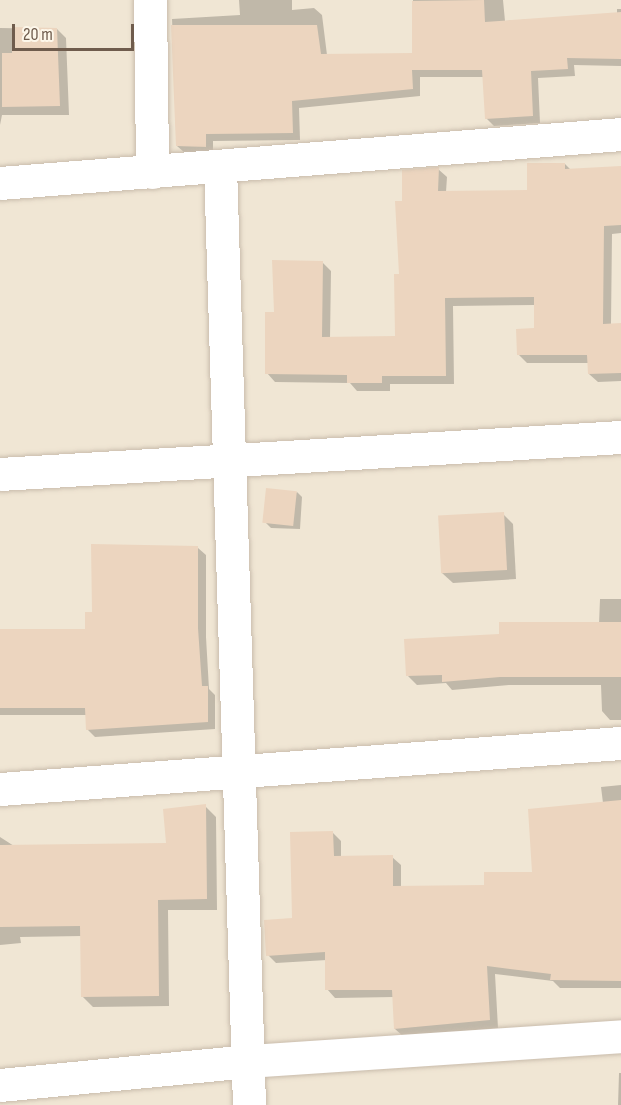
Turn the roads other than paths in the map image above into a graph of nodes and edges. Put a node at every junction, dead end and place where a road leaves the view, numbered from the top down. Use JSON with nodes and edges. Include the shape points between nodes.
{"nodes":[{"id":1,"x":150,"y":0,"type":"edge"},
{"id":2,"x":621,"y":134,"type":"edge"},
{"id":3,"x":220,"y":166,"type":"junction"},
{"id":4,"x":152,"y":172,"type":"junction"},
{"id":5,"x":0,"y":183,"type":"edge"},
{"id":6,"x":621,"y":437,"type":"edge"},
{"id":7,"x":232,"y":461,"type":"junction"},
{"id":8,"x":0,"y":474,"type":"edge"},
{"id":9,"x":621,"y":743,"type":"edge"},
{"id":10,"x":240,"y":772,"type":"junction"},
{"id":11,"x":0,"y":789,"type":"edge"},
{"id":12,"x":621,"y":1036,"type":"edge"},
{"id":13,"x":248,"y":1061,"type":"junction"},
{"id":14,"x":0,"y":1085,"type":"edge"},
{"id":15,"x":249,"y":1105,"type":"edge"}],
"edges":[{"from":1,"to":4,"type":"street"},
{"from":2,"to":3,"type":"street"},
{"from":3,"to":4,"type":"street"},
{"from":3,"to":7,"type":"street"},
{"from":4,"to":5,"type":"street"},
{"from":6,"to":7,"type":"street"},
{"from":7,"to":8,"type":"street"},
{"from":7,"to":10,"type":"street"},
{"from":9,"to":10,"type":"street"},
{"from":10,"to":11,"type":"street"},
{"from":10,"to":13,"type":"street"},
{"from":12,"to":13,"type":"street"},
{"from":13,"to":14,"type":"street"},
{"from":13,"to":15,"type":"street"}]}
